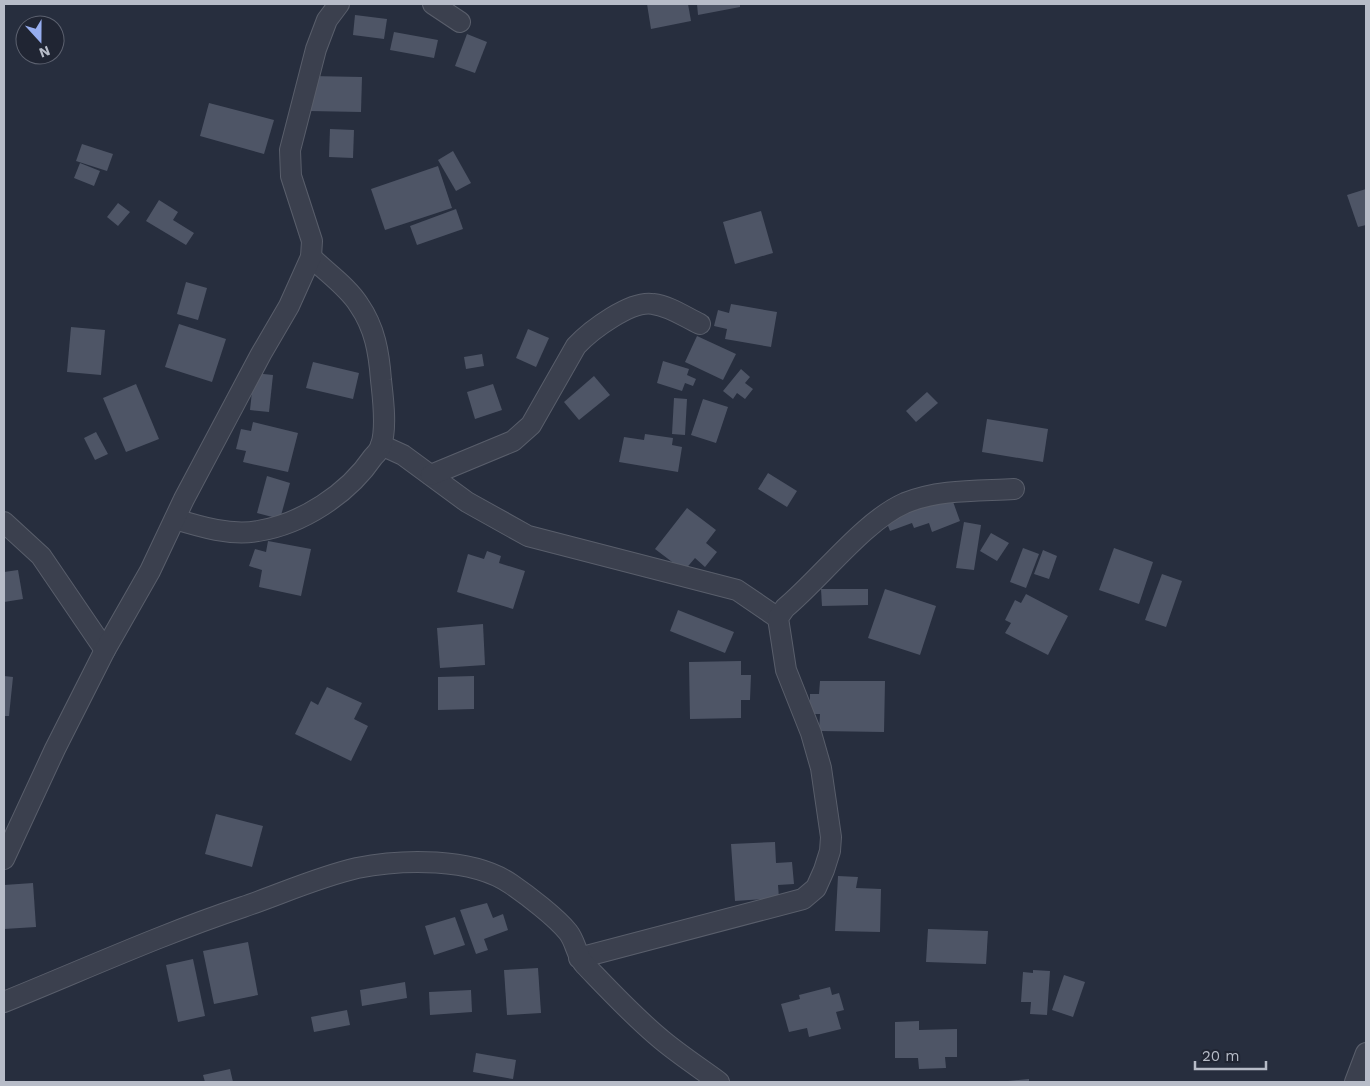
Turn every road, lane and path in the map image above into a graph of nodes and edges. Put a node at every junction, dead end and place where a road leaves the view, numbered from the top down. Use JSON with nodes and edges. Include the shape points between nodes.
{"nodes":[{"id":1,"x":339,"y":4,"type":"edge"},
{"id":2,"x":433,"y":4,"type":"edge"},
{"id":3,"x":460,"y":22,"type":"dead end"},
{"id":4,"x":311,"y":257,"type":"junction"},
{"id":5,"x":700,"y":324,"type":"dead end"},
{"id":6,"x":381,"y":445,"type":"junction"},
{"id":7,"x":431,"y":475,"type":"junction"},
{"id":8,"x":1014,"y":488,"type":"dead end"},
{"id":9,"x":175,"y":519,"type":"junction"},
{"id":10,"x":4,"y":522,"type":"edge"},
{"id":11,"x":778,"y":618,"type":"junction"},
{"id":12,"x":106,"y":650,"type":"junction"},
{"id":13,"x":4,"y":859,"type":"edge"},
{"id":14,"x":579,"y":958,"type":"junction"},
{"id":15,"x":4,"y":1002,"type":"edge"},
{"id":16,"x":1366,"y":1052,"type":"edge"},
{"id":17,"x":719,"y":1082,"type":"edge"},
{"id":18,"x":1355,"y":1082,"type":"edge"}],
"edges":[{"from":1,"to":4,"type":"street","via":[[327,20],[316,49],[290,150],[291,176],[312,242]]},
{"from":2,"to":3,"type":"street"},
{"from":4,"to":6,"type":"street","via":[[358,303],[369,322],[378,347],[383,393]]},
{"from":4,"to":9,"type":"street","via":[[290,306],[261,354]]},
{"from":5,"to":7,"type":"street","via":[[652,303],[630,308],[586,335],[576,346],[523,434],[514,441]]},
{"from":6,"to":7,"type":"street","via":[[403,455]]},
{"from":6,"to":9,"type":"street","via":[[363,472],[344,489],[292,522],[257,532],[240,532],[201,527]]},
{"from":7,"to":11,"type":"street","via":[[467,502],[528,536],[737,590]]},
{"from":8,"to":11,"type":"street","via":[[942,493],[906,503],[879,519]]},
{"from":9,"to":12,"type":"street"},
{"from":10,"to":12,"type":"street","via":[[41,556]]},
{"from":11,"to":14,"type":"street","via":[[786,670],[811,732],[824,784],[830,851],[816,888],[803,899]]},
{"from":12,"to":13,"type":"street"},
{"from":14,"to":15,"type":"street","via":[[569,933],[492,872],[418,862],[392,863],[322,879],[222,913]]},
{"from":14,"to":17,"type":"street","via":[[662,1040]]},
{"from":16,"to":18,"type":"street"}]}
